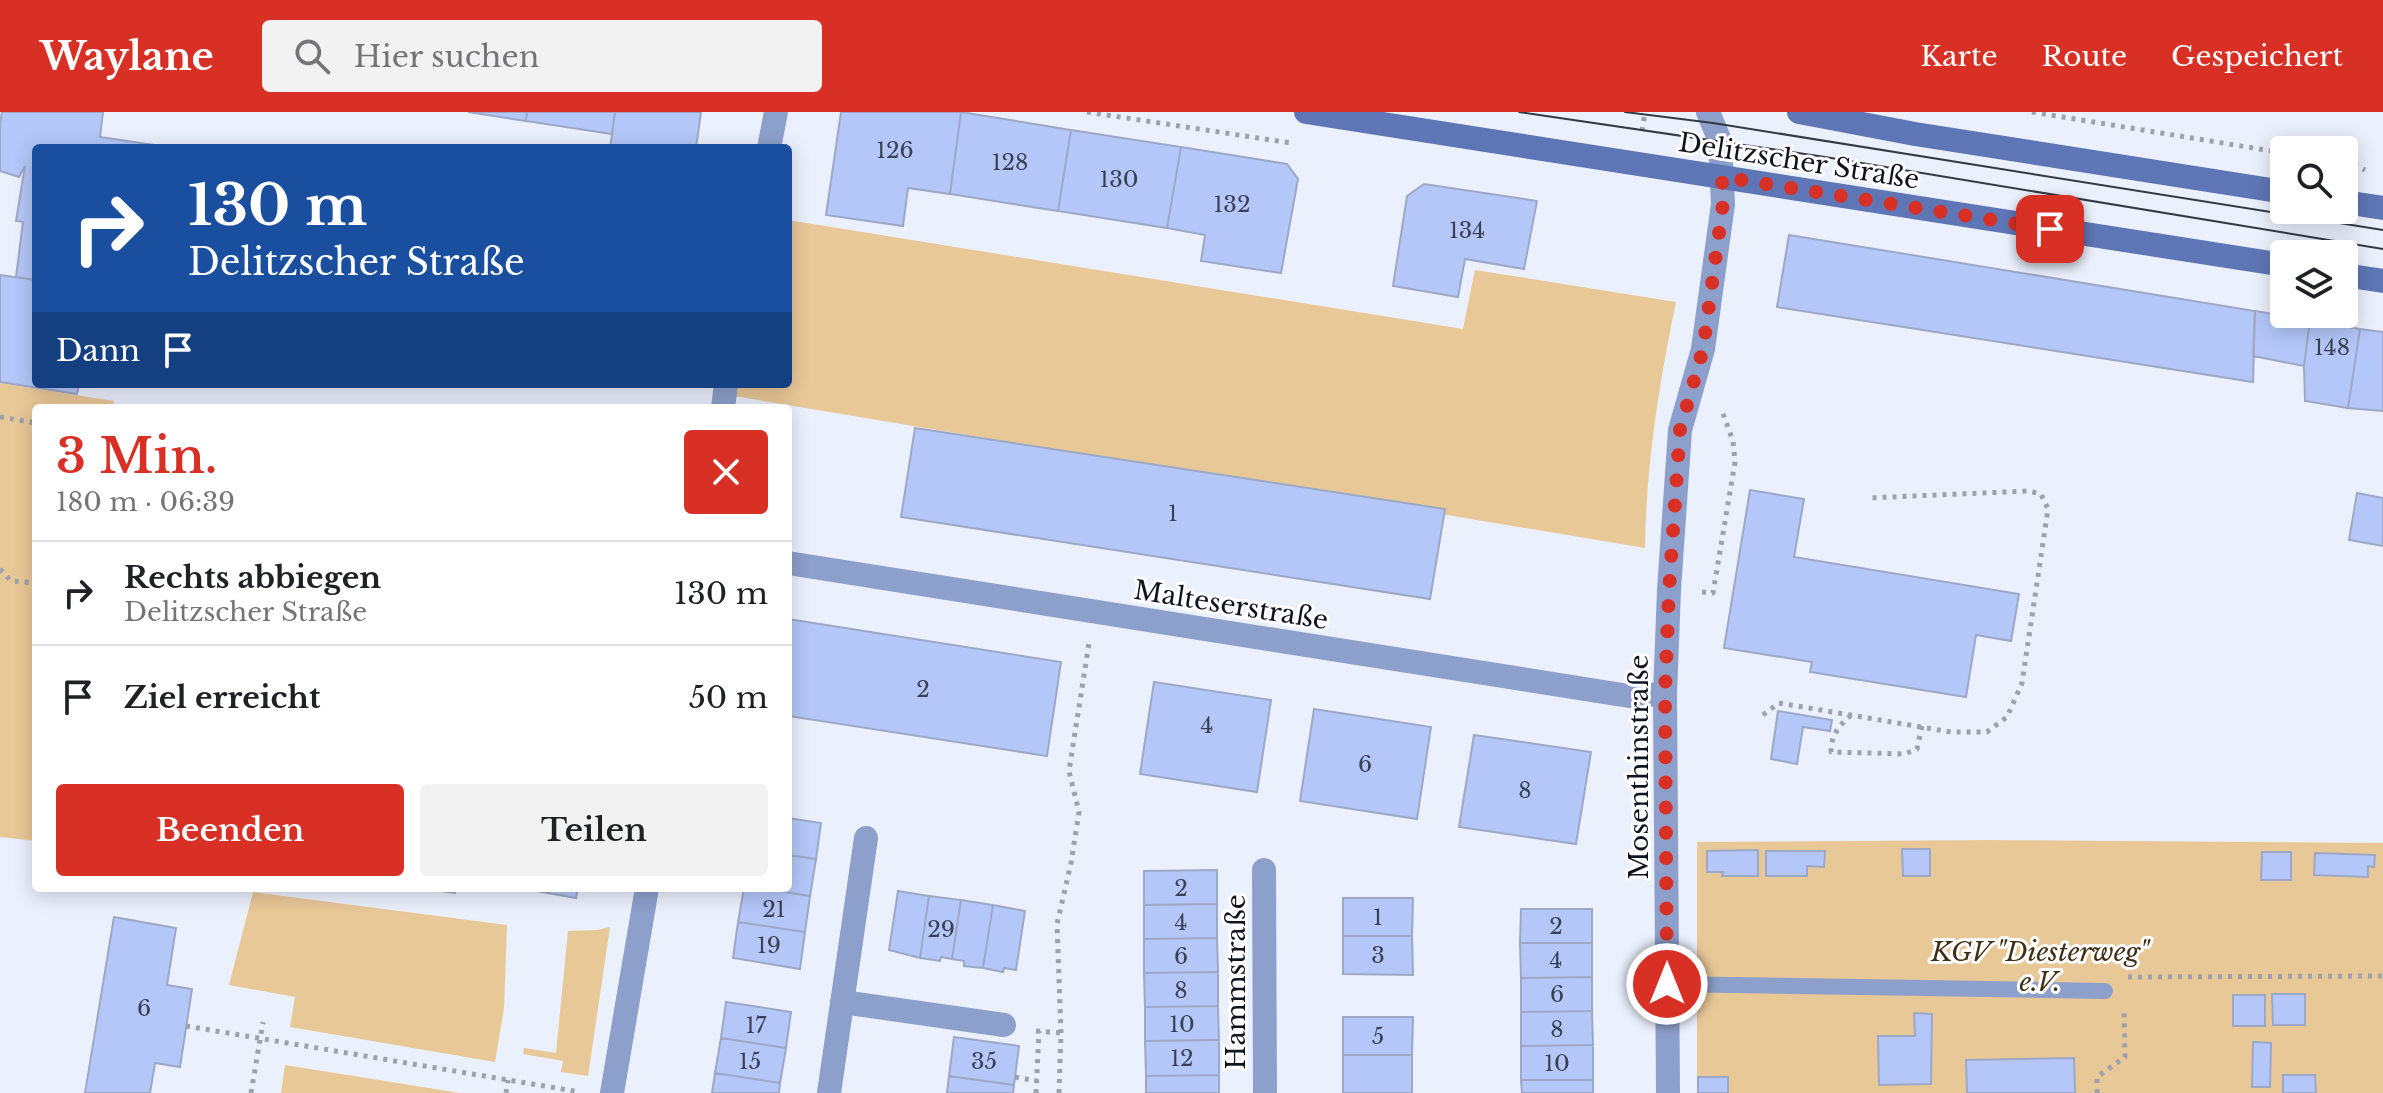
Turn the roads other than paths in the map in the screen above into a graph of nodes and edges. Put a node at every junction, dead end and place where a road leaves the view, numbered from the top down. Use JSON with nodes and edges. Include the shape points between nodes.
{"nodes":[{"id":1,"x":776,"y":112,"type":"edge"},
{"id":2,"x":1306,"y":112,"type":"edge"},
{"id":3,"x":1708,"y":112,"type":"edge"},
{"id":4,"x":1799,"y":112,"type":"edge"},
{"id":5,"x":770,"y":144,"type":"edge"},
{"id":6,"x":1722,"y":177,"type":"junction"},
{"id":7,"x":2270,"y":190,"type":"edge"},
{"id":8,"x":2358,"y":204,"type":"edge"},
{"id":9,"x":2383,"y":208,"type":"edge"},
{"id":10,"x":2270,"y":263,"type":"edge"},
{"id":11,"x":2358,"y":277,"type":"edge"},
{"id":12,"x":2383,"y":281,"type":"edge"},
{"id":13,"x":792,"y":564,"type":"edge"},
{"id":14,"x":1665,"y":694,"type":"junction"},
{"id":15,"x":866,"y":838,"type":"dead end"},
{"id":16,"x":1264,"y":870,"type":"dead end"},
{"id":17,"x":646,"y":892,"type":"edge"},
{"id":18,"x":1667,"y":984,"type":"junction"},
{"id":19,"x":2105,"y":991,"type":"road end"},
{"id":20,"x":842,"y":1002,"type":"junction"},
{"id":21,"x":1004,"y":1025,"type":"dead end"},
{"id":22,"x":612,"y":1093,"type":"edge"},
{"id":23,"x":829,"y":1093,"type":"edge"},
{"id":24,"x":1265,"y":1093,"type":"edge"},
{"id":25,"x":1668,"y":1093,"type":"edge"}],
"edges":[{"from":1,"to":5,"type":"street"},
{"from":2,"to":6,"type":"main road","name":"Delitzscher Straße"},
{"from":3,"to":6,"type":"street","name":"Mosenthinstraße","via":[[1720,141]]},
{"from":4,"to":7,"type":"main road","name":"Delitzscher Straße"},
{"from":6,"to":10,"type":"main road","name":"Delitzscher Straße"},
{"from":6,"to":14,"type":"street","name":"Mosenthinstraße","via":[[1723,204],[1700,355],[1680,430]]},
{"from":8,"to":9,"type":"main road"},
{"from":11,"to":12,"type":"main road"},
{"from":13,"to":14,"type":"street","name":"Malteserstraße","via":[[1629,696]]},
{"from":14,"to":18,"type":"street","name":"Mosenthinstraße"},
{"from":15,"to":20,"type":"street"},
{"from":16,"to":24,"type":"street","name":"Hammstraße"},
{"from":17,"to":22,"type":"street"},
{"from":18,"to":19,"type":"lane"},
{"from":18,"to":25,"type":"street","name":"Mosenthinstraße"},
{"from":20,"to":21,"type":"street"},
{"from":20,"to":23,"type":"street"}]}
